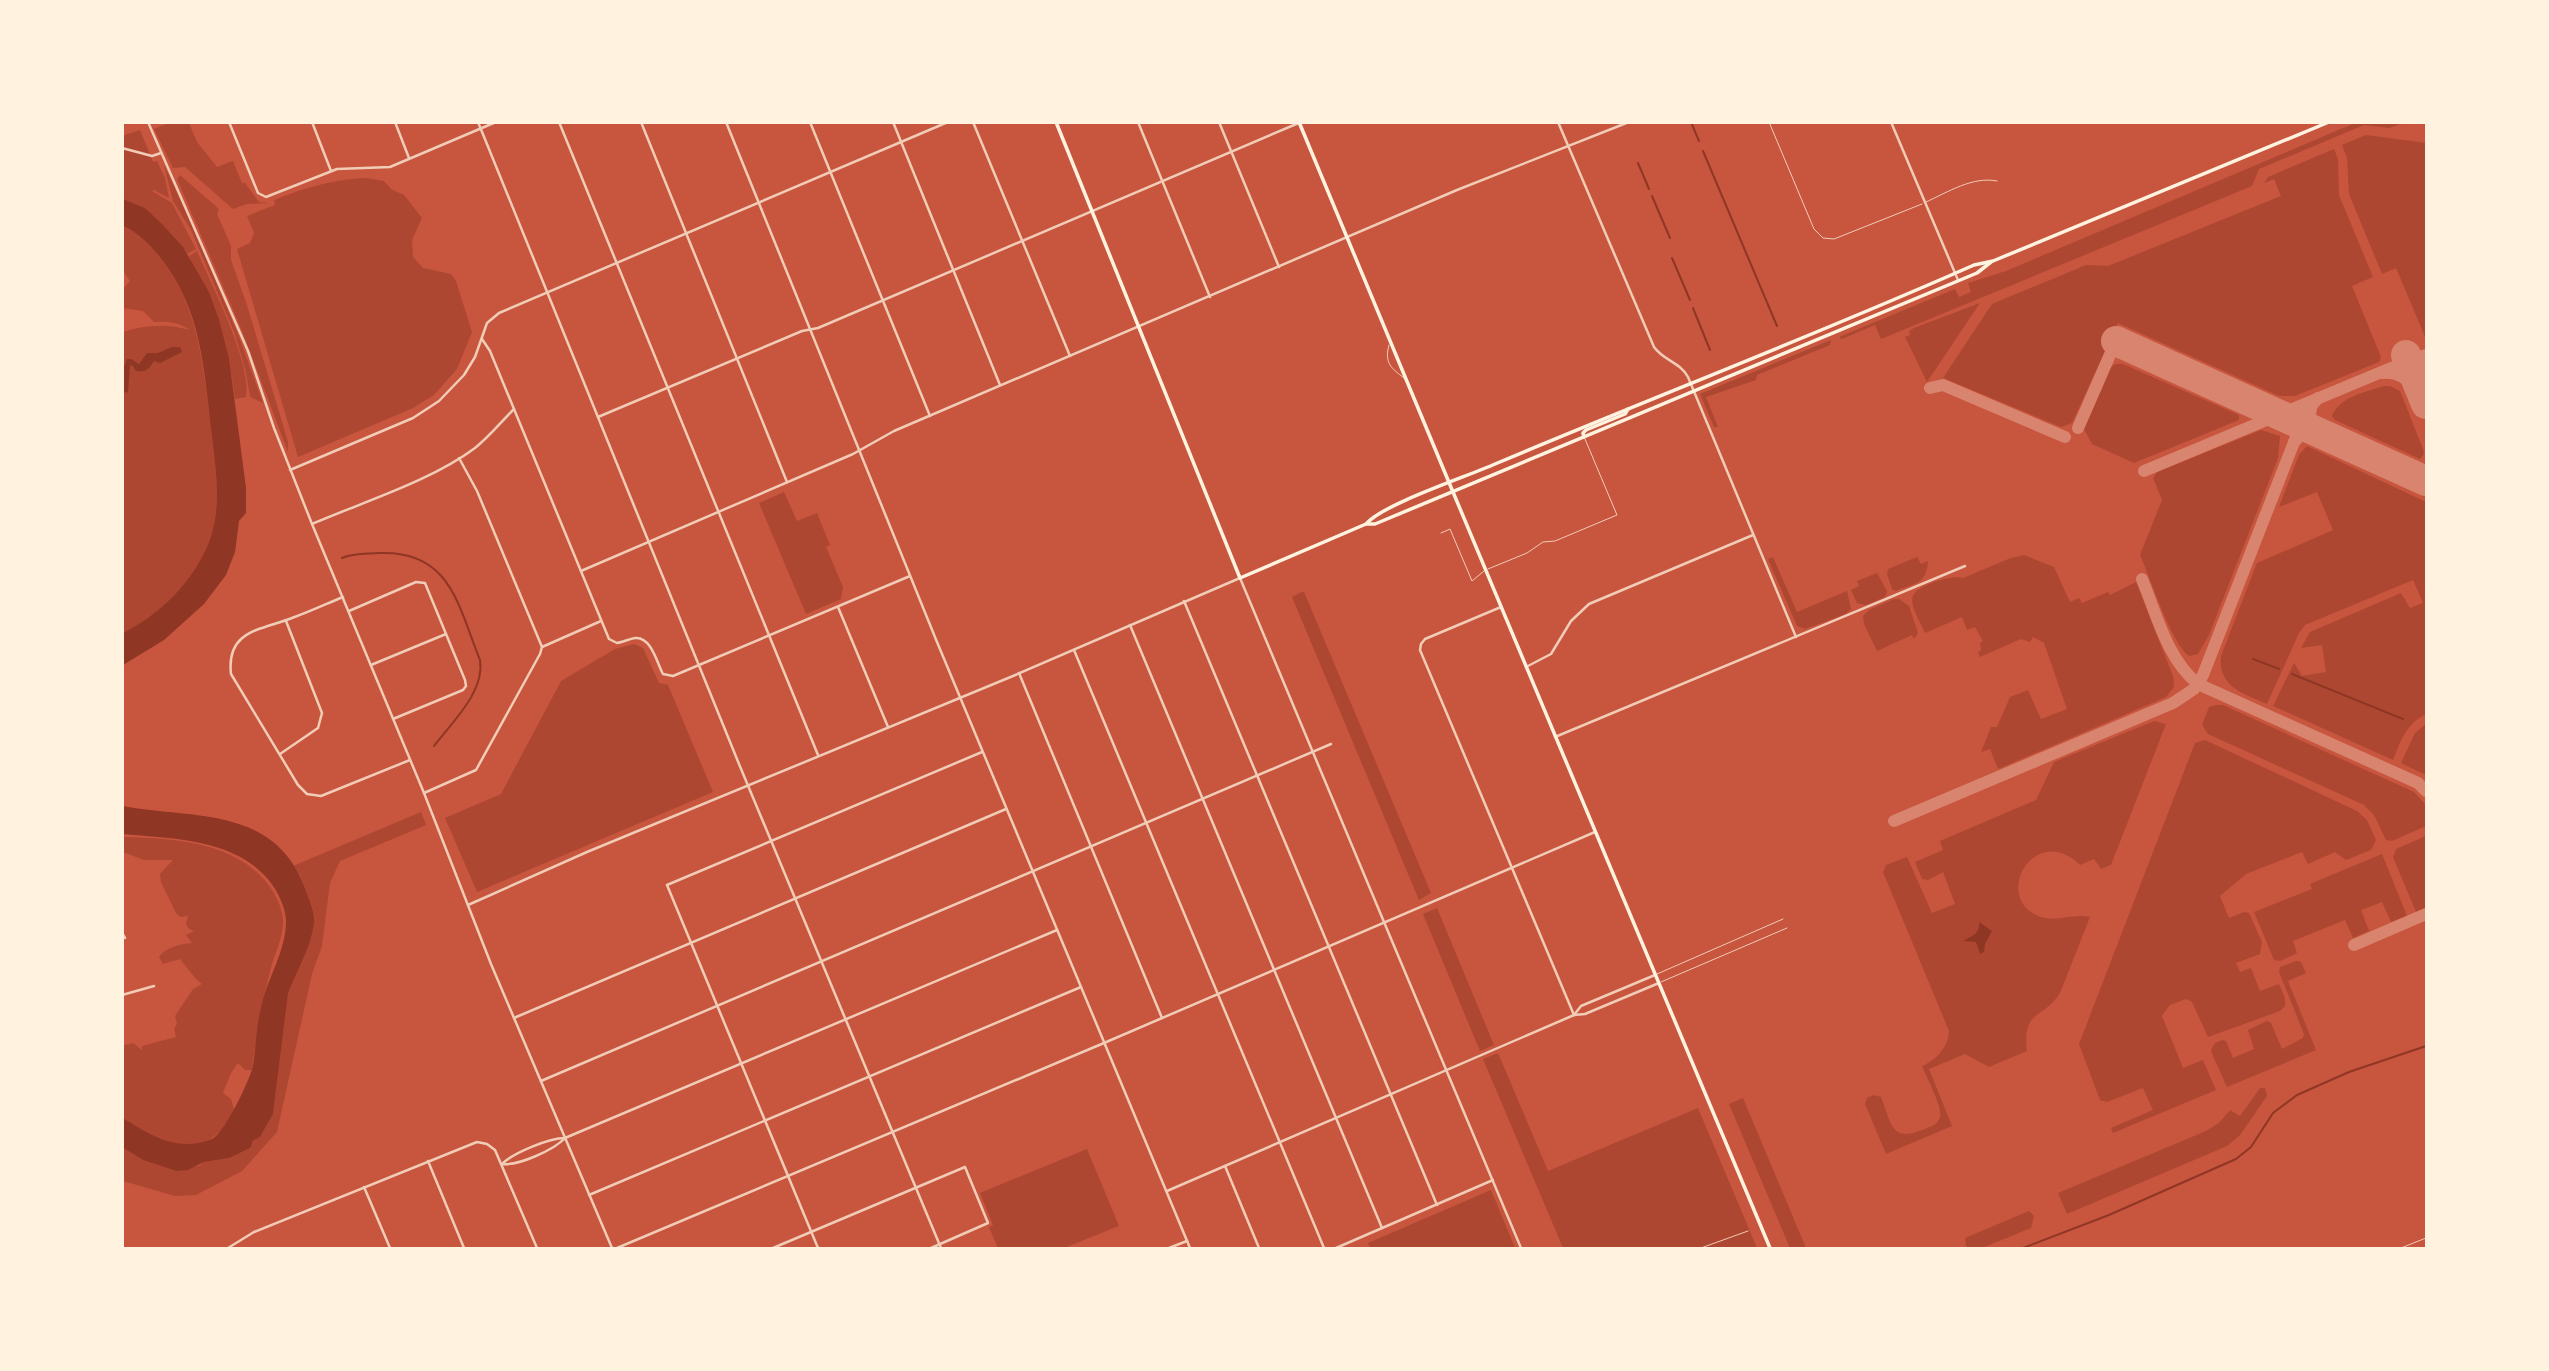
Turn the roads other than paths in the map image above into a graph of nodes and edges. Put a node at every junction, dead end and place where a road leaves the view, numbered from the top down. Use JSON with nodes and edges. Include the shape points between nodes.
{"nodes":[{"id":1,"x":148,"y":122,"type":"edge"},
{"id":2,"x":229,"y":122,"type":"edge"},
{"id":3,"x":312,"y":122,"type":"edge"},
{"id":4,"x":395,"y":122,"type":"edge"},
{"id":5,"x":478,"y":122,"type":"edge"},
{"id":6,"x":496,"y":122,"type":"edge"},
{"id":7,"x":559,"y":122,"type":"edge"},
{"id":8,"x":641,"y":122,"type":"edge"},
{"id":9,"x":726,"y":122,"type":"edge"},
{"id":10,"x":810,"y":122,"type":"edge"},
{"id":11,"x":892,"y":122,"type":"edge"},
{"id":12,"x":948,"y":122,"type":"edge"},
{"id":13,"x":973,"y":122,"type":"edge"},
{"id":14,"x":1056,"y":122,"type":"edge"},
{"id":15,"x":1138,"y":122,"type":"edge"},
{"id":16,"x":1220,"y":122,"type":"edge"},
{"id":17,"x":1558,"y":122,"type":"edge"},
{"id":18,"x":1629,"y":122,"type":"edge"},
{"id":19,"x":1769,"y":122,"type":"edge"},
{"id":20,"x":1891,"y":122,"type":"edge"},
{"id":21,"x":2329,"y":122,"type":"edge"},
{"id":22,"x":1300,"y":123,"type":"edge"},
{"id":23,"x":481,"y":129,"type":"junction"},
{"id":24,"x":901,"y":143,"type":"junction"},
{"id":25,"x":1568,"y":145,"type":"junction"},
{"id":26,"x":122,"y":148,"type":"edge"},
{"id":27,"x":1232,"y":152,"type":"junction"},
{"id":28,"x":161,"y":153,"type":"junction"},
{"id":29,"x":410,"y":159,"type":"junction"},
{"id":30,"x":331,"y":171,"type":"junction"},
{"id":31,"x":831,"y":174,"type":"junction"},
{"id":32,"x":1162,"y":181,"type":"junction"},
{"id":33,"x":1997,"y":181,"type":"dead end"},
{"id":34,"x":1924,"y":203,"type":"junction"},
{"id":35,"x":760,"y":204,"type":"junction"},
{"id":36,"x":1092,"y":211,"type":"junction"},
{"id":37,"x":687,"y":234,"type":"junction"},
{"id":38,"x":1348,"y":238,"type":"junction"},
{"id":39,"x":1023,"y":241,"type":"junction"},
{"id":40,"x":1993,"y":261,"type":"junction"},
{"id":41,"x":617,"y":264,"type":"junction"},
{"id":42,"x":1279,"y":268,"type":"junction"},
{"id":43,"x":953,"y":271,"type":"junction"},
{"id":44,"x":1955,"y":273,"type":"junction"},
{"id":45,"x":1958,"y":280,"type":"junction"},
{"id":46,"x":548,"y":293,"type":"junction"},
{"id":47,"x":1210,"y":297,"type":"junction"},
{"id":48,"x":882,"y":300,"type":"junction"},
{"id":49,"x":1140,"y":327,"type":"junction"},
{"id":50,"x":809,"y":329,"type":"junction"},
{"id":51,"x":482,"y":340,"type":"junction"},
{"id":52,"x":1390,"y":342,"type":"junction"},
{"id":53,"x":1070,"y":357,"type":"junction"},
{"id":54,"x":737,"y":359,"type":"junction"},
{"id":55,"x":1406,"y":380,"type":"junction"},
{"id":56,"x":1690,"y":383,"type":"junction"},
{"id":57,"x":1000,"y":386,"type":"junction"},
{"id":58,"x":667,"y":388,"type":"junction"},
{"id":59,"x":1693,"y":391,"type":"junction"},
{"id":60,"x":514,"y":409,"type":"junction"},
{"id":61,"x":1628,"y":409,"type":"junction"},
{"id":62,"x":930,"y":416,"type":"junction"},
{"id":63,"x":598,"y":417,"type":"junction"},
{"id":64,"x":1584,"y":437,"type":"junction"},
{"id":65,"x":859,"y":450,"type":"junction"},
{"id":66,"x":459,"y":458,"type":"junction"},
{"id":67,"x":290,"y":470,"type":"junction"},
{"id":68,"x":787,"y":482,"type":"junction"},
{"id":69,"x":1449,"y":483,"type":"junction"},
{"id":70,"x":1453,"y":492,"type":"junction"},
{"id":71,"x":718,"y":512,"type":"junction"},
{"id":72,"x":312,"y":524,"type":"junction"},
{"id":73,"x":1366,"y":524,"type":"junction"},
{"id":74,"x":1441,"y":533,"type":"dead end"},
{"id":75,"x":1753,"y":535,"type":"junction"},
{"id":76,"x":649,"y":541,"type":"junction"},
{"id":77,"x":1965,"y":566,"type":"dead end"},
{"id":78,"x":581,"y":570,"type":"junction"},
{"id":79,"x":1485,"y":570,"type":"junction"},
{"id":80,"x":910,"y":576,"type":"junction"},
{"id":81,"x":1240,"y":578,"type":"junction"},
{"id":82,"x":343,"y":597,"type":"junction"},
{"id":83,"x":1184,"y":601,"type":"junction"},
{"id":84,"x":838,"y":607,"type":"junction"},
{"id":85,"x":1501,"y":607,"type":"junction"},
{"id":86,"x":349,"y":611,"type":"junction"},
{"id":87,"x":286,"y":621,"type":"junction"},
{"id":88,"x":601,"y":621,"type":"junction"},
{"id":89,"x":1130,"y":625,"type":"junction"},
{"id":90,"x":446,"y":633,"type":"junction"},
{"id":91,"x":768,"y":636,"type":"junction"},
{"id":92,"x":1796,"y":637,"type":"junction"},
{"id":93,"x":542,"y":647,"type":"junction"},
{"id":94,"x":1074,"y":650,"type":"junction"},
{"id":95,"x":371,"y":665,"type":"junction"},
{"id":96,"x":699,"y":665,"type":"junction"},
{"id":97,"x":1526,"y":667,"type":"junction"},
{"id":98,"x":1019,"y":673,"type":"junction"},
{"id":99,"x":960,"y":698,"type":"junction"},
{"id":100,"x":393,"y":719,"type":"junction"},
{"id":101,"x":888,"y":727,"type":"junction"},
{"id":102,"x":1555,"y":737,"type":"junction"},
{"id":103,"x":1331,"y":744,"type":"dead end"},
{"id":104,"x":982,"y":752,"type":"junction"},
{"id":105,"x":1313,"y":752,"type":"junction"},
{"id":106,"x":279,"y":754,"type":"junction"},
{"id":107,"x":818,"y":755,"type":"junction"},
{"id":108,"x":410,"y":760,"type":"junction"},
{"id":109,"x":1257,"y":775,"type":"junction"},
{"id":110,"x":748,"y":785,"type":"junction"},
{"id":111,"x":424,"y":793,"type":"junction"},
{"id":112,"x":1202,"y":799,"type":"junction"},
{"id":113,"x":1006,"y":809,"type":"junction"},
{"id":114,"x":1147,"y":823,"type":"junction"},
{"id":115,"x":1595,"y":832,"type":"junction"},
{"id":116,"x":772,"y":841,"type":"junction"},
{"id":117,"x":1090,"y":847,"type":"junction"},
{"id":118,"x":1513,"y":868,"type":"junction"},
{"id":119,"x":1032,"y":872,"type":"junction"},
{"id":120,"x":796,"y":898,"type":"junction"},
{"id":121,"x":468,"y":905,"type":"junction"},
{"id":122,"x":1783,"y":919,"type":"dead end"},
{"id":123,"x":1384,"y":922,"type":"junction"},
{"id":124,"x":1787,"y":928,"type":"dead end"},
{"id":125,"x":1057,"y":930,"type":"junction"},
{"id":126,"x":122,"y":933,"type":"edge"},
{"id":127,"x":125,"y":938,"type":"dead end"},
{"id":128,"x":691,"y":942,"type":"junction"},
{"id":129,"x":1329,"y":947,"type":"junction"},
{"id":130,"x":822,"y":961,"type":"junction"},
{"id":131,"x":1274,"y":971,"type":"junction"},
{"id":132,"x":1655,"y":975,"type":"junction"},
{"id":133,"x":1659,"y":983,"type":"junction"},
{"id":134,"x":154,"y":986,"type":"dead end"},
{"id":135,"x":1081,"y":987,"type":"junction"},
{"id":136,"x":1218,"y":994,"type":"junction"},
{"id":137,"x":122,"y":996,"type":"edge"},
{"id":138,"x":717,"y":1006,"type":"junction"},
{"id":139,"x":1574,"y":1015,"type":"junction"},
{"id":140,"x":514,"y":1018,"type":"junction"},
{"id":141,"x":1162,"y":1018,"type":"junction"},
{"id":142,"x":845,"y":1019,"type":"junction"},
{"id":143,"x":1104,"y":1043,"type":"junction"},
{"id":144,"x":741,"y":1064,"type":"junction"},
{"id":145,"x":1447,"y":1070,"type":"junction"},
{"id":146,"x":869,"y":1077,"type":"junction"},
{"id":147,"x":541,"y":1081,"type":"junction"},
{"id":148,"x":1391,"y":1094,"type":"junction"},
{"id":149,"x":1336,"y":1118,"type":"junction"},
{"id":150,"x":766,"y":1120,"type":"junction"},
{"id":151,"x":892,"y":1132,"type":"junction"},
{"id":152,"x":565,"y":1138,"type":"junction"},
{"id":153,"x":1279,"y":1142,"type":"junction"},
{"id":154,"x":428,"y":1161,"type":"junction"},
{"id":155,"x":502,"y":1164,"type":"junction"},
{"id":156,"x":1225,"y":1166,"type":"junction"},
{"id":157,"x":788,"y":1177,"type":"junction"},
{"id":158,"x":1493,"y":1181,"type":"junction"},
{"id":159,"x":363,"y":1187,"type":"junction"},
{"id":160,"x":916,"y":1188,"type":"junction"},
{"id":161,"x":1167,"y":1191,"type":"junction"},
{"id":162,"x":589,"y":1195,"type":"junction"},
{"id":163,"x":1437,"y":1205,"type":"junction"},
{"id":164,"x":1382,"y":1228,"type":"junction"},
{"id":165,"x":1748,"y":1231,"type":"dead end"},
{"id":166,"x":811,"y":1232,"type":"junction"},
{"id":167,"x":2427,"y":1238,"type":"edge"},
{"id":168,"x":1187,"y":1241,"type":"junction"},
{"id":169,"x":941,"y":1247,"type":"edge"},
{"id":170,"x":228,"y":1248,"type":"edge"},
{"id":171,"x":390,"y":1248,"type":"edge"},
{"id":172,"x":464,"y":1248,"type":"edge"},
{"id":173,"x":537,"y":1248,"type":"edge"},
{"id":174,"x":612,"y":1248,"type":"edge"},
{"id":175,"x":617,"y":1248,"type":"edge"},
{"id":176,"x":773,"y":1248,"type":"edge"},
{"id":177,"x":818,"y":1248,"type":"edge"},
{"id":178,"x":931,"y":1248,"type":"edge"},
{"id":179,"x":1169,"y":1248,"type":"edge"},
{"id":180,"x":1190,"y":1248,"type":"edge"},
{"id":181,"x":1259,"y":1248,"type":"edge"},
{"id":182,"x":1324,"y":1248,"type":"edge"},
{"id":183,"x":1336,"y":1248,"type":"edge"},
{"id":184,"x":1521,"y":1248,"type":"edge"},
{"id":185,"x":1701,"y":1248,"type":"edge"},
{"id":186,"x":1770,"y":1248,"type":"edge"},
{"id":187,"x":2401,"y":1248,"type":"edge"}],
"edges":[{"from":1,"to":28,"type":"street"},
{"from":2,"to":30,"type":"street","via":[[262,196]]},
{"from":3,"to":30,"type":"street"},
{"from":4,"to":29,"type":"street"},
{"from":5,"to":23,"type":"street"},
{"from":6,"to":23,"type":"street"},
{"from":7,"to":41,"type":"street"},
{"from":8,"to":37,"type":"street"},
{"from":9,"to":35,"type":"street"},
{"from":10,"to":31,"type":"street"},
{"from":11,"to":24,"type":"street"},
{"from":12,"to":24,"type":"street"},
{"from":13,"to":39,"type":"street"},
{"from":14,"to":36,"type":"main road"},
{"from":15,"to":32,"type":"street"},
{"from":16,"to":27,"type":"street"},
{"from":17,"to":25,"type":"street"},
{"from":18,"to":25,"type":"street"},
{"from":19,"to":34,"type":"lane","via":[[1814,229],[1823,238],[1834,239]]},
{"from":20,"to":34,"type":"street"},
{"from":21,"to":40,"type":"main road"},
{"from":22,"to":27,"type":"street"},
{"from":22,"to":38,"type":"main road"},
{"from":23,"to":29,"type":"street"},
{"from":23,"to":46,"type":"street"},
{"from":24,"to":31,"type":"street"},
{"from":24,"to":43,"type":"street"},
{"from":25,"to":38,"type":"street"},
{"from":25,"to":56,"type":"street","via":[[1654,347],[1684,369]]},
{"from":26,"to":28,"type":"street","via":[[152,156]]},
{"from":27,"to":32,"type":"street"},
{"from":27,"to":42,"type":"street"},
{"from":28,"to":67,"type":"street","via":[[248,351]]},
{"from":29,"to":30,"type":"street","via":[[390,167]]},
{"from":31,"to":35,"type":"street"},
{"from":31,"to":48,"type":"street"},
{"from":32,"to":36,"type":"street"},
{"from":32,"to":47,"type":"street"},
{"from":33,"to":34,"type":"lane","via":[[1975,181]]},
{"from":34,"to":44,"type":"street"},
{"from":35,"to":37,"type":"street"},
{"from":35,"to":50,"type":"street"},
{"from":36,"to":39,"type":"street"},
{"from":36,"to":49,"type":"main road"},
{"from":37,"to":41,"type":"street"},
{"from":37,"to":54,"type":"street"},
{"from":38,"to":42,"type":"street"},
{"from":38,"to":52,"type":"main road"},
{"from":39,"to":43,"type":"street"},
{"from":39,"to":53,"type":"street"},
{"from":40,"to":44,"type":"main road"},
{"from":40,"to":45,"type":"main road"},
{"from":41,"to":46,"type":"street"},
{"from":41,"to":58,"type":"street"},
{"from":42,"to":47,"type":"street"},
{"from":43,"to":48,"type":"street"},
{"from":43,"to":57,"type":"street"},
{"from":44,"to":45,"type":"street"},
{"from":44,"to":56,"type":"main road"},
{"from":45,"to":59,"type":"main road"},
{"from":46,"to":51,"type":"street","via":[[491,318]]},
{"from":46,"to":63,"type":"street"},
{"from":47,"to":49,"type":"street"},
{"from":48,"to":50,"type":"street"},
{"from":48,"to":62,"type":"street"},
{"from":49,"to":53,"type":"street"},
{"from":49,"to":81,"type":"main road"},
{"from":50,"to":54,"type":"street"},
{"from":50,"to":65,"type":"street"},
{"from":51,"to":60,"type":"street"},
{"from":51,"to":67,"type":"street","via":[[464,374],[429,408]]},
{"from":52,"to":55,"type":"main road"},
{"from":52,"to":55,"type":"lane","via":[[1387,359],[1391,369]]},
{"from":53,"to":57,"type":"street"},
{"from":54,"to":58,"type":"street"},
{"from":54,"to":68,"type":"street"},
{"from":55,"to":69,"type":"main road"},
{"from":56,"to":59,"type":"street"},
{"from":56,"to":61,"type":"main road"},
{"from":57,"to":62,"type":"street"},
{"from":58,"to":63,"type":"street"},
{"from":58,"to":71,"type":"street"},
{"from":59,"to":64,"type":"main road"},
{"from":59,"to":75,"type":"street"},
{"from":60,"to":66,"type":"street"},
{"from":60,"to":78,"type":"street"},
{"from":61,"to":64,"type":"main road","via":[[1586,430]]},
{"from":61,"to":69,"type":"main road"},
{"from":62,"to":65,"type":"street"},
{"from":63,"to":76,"type":"street"},
{"from":64,"to":70,"type":"main road"},
{"from":64,"to":79,"type":"lane","via":[[1617,514]]},
{"from":65,"to":68,"type":"street"},
{"from":65,"to":80,"type":"street"},
{"from":66,"to":72,"type":"street"},
{"from":66,"to":93,"type":"street"},
{"from":67,"to":72,"type":"street"},
{"from":68,"to":71,"type":"street"},
{"from":69,"to":70,"type":"main road"},
{"from":69,"to":73,"type":"main road","via":[[1372,517]]},
{"from":70,"to":73,"type":"main road"},
{"from":70,"to":79,"type":"main road"},
{"from":71,"to":76,"type":"street"},
{"from":71,"to":91,"type":"street"},
{"from":72,"to":82,"type":"street"},
{"from":73,"to":81,"type":"main road"},
{"from":74,"to":79,"type":"lane","via":[[1450,529],[1472,581]]},
{"from":75,"to":92,"type":"street"},
{"from":75,"to":97,"type":"street","via":[[1589,604],[1571,621],[1550,654]]},
{"from":76,"to":78,"type":"street"},
{"from":76,"to":96,"type":"street"},
{"from":77,"to":92,"type":"street"},
{"from":78,"to":88,"type":"street"},
{"from":79,"to":85,"type":"main road"},
{"from":80,"to":84,"type":"street"},
{"from":80,"to":99,"type":"street"},
{"from":81,"to":83,"type":"street"},
{"from":81,"to":105,"type":"street"},
{"from":82,"to":86,"type":"street"},
{"from":82,"to":87,"type":"street"},
{"from":83,"to":89,"type":"street"},
{"from":83,"to":109,"type":"street"},
{"from":84,"to":91,"type":"street"},
{"from":84,"to":101,"type":"street"},
{"from":85,"to":97,"type":"main road"},
{"from":85,"to":118,"type":"street","via":[[1425,639],[1420,650]]},
{"from":86,"to":90,"type":"street","via":[[423,582]]},
{"from":86,"to":95,"type":"street"},
{"from":87,"to":106,"type":"street","via":[[322,713],[318,728]]},
{"from":87,"to":106,"type":"street","via":[[247,634],[234,648],[230,665],[235,684]]},
{"from":88,"to":93,"type":"street"},
{"from":88,"to":96,"type":"street","via":[[613,643],[644,639],[667,676]]},
{"from":89,"to":94,"type":"street"},
{"from":89,"to":112,"type":"street"},
{"from":90,"to":95,"type":"street"},
{"from":90,"to":100,"type":"street","via":[[466,686]]},
{"from":91,"to":96,"type":"street"},
{"from":91,"to":107,"type":"street"},
{"from":92,"to":102,"type":"street"},
{"from":93,"to":111,"type":"street","via":[[475,770]]},
{"from":94,"to":98,"type":"street"},
{"from":94,"to":114,"type":"street"},
{"from":95,"to":100,"type":"street"},
{"from":96,"to":110,"type":"street"},
{"from":97,"to":102,"type":"main road"},
{"from":98,"to":99,"type":"street"},
{"from":98,"to":117,"type":"street"},
{"from":99,"to":101,"type":"street"},
{"from":99,"to":104,"type":"street"},
{"from":100,"to":108,"type":"street"},
{"from":101,"to":107,"type":"street"},
{"from":102,"to":115,"type":"main road"},
{"from":103,"to":105,"type":"street"},
{"from":104,"to":113,"type":"street"},
{"from":104,"to":116,"type":"street"},
{"from":105,"to":109,"type":"street"},
{"from":105,"to":123,"type":"street"},
{"from":106,"to":108,"type":"street","via":[[301,790],[313,796]]},
{"from":107,"to":110,"type":"street"},
{"from":108,"to":111,"type":"street"},
{"from":109,"to":112,"type":"street"},
{"from":109,"to":129,"type":"street"},
{"from":110,"to":116,"type":"street"},
{"from":110,"to":121,"type":"street"},
{"from":111,"to":121,"type":"street"},
{"from":112,"to":114,"type":"street"},
{"from":112,"to":131,"type":"street"},
{"from":113,"to":119,"type":"street"},
{"from":113,"to":120,"type":"street"},
{"from":114,"to":117,"type":"street"},
{"from":114,"to":136,"type":"street"},
{"from":115,"to":118,"type":"street"},
{"from":115,"to":132,"type":"main road"},
{"from":116,"to":120,"type":"street"},
{"from":116,"to":128,"type":"street","via":[[667,885]]},
{"from":117,"to":119,"type":"street"},
{"from":117,"to":141,"type":"street"},
{"from":118,"to":123,"type":"street"},
{"from":118,"to":139,"type":"street"},
{"from":119,"to":125,"type":"street"},
{"from":119,"to":130,"type":"street"},
{"from":120,"to":128,"type":"street"},
{"from":120,"to":130,"type":"street"},
{"from":121,"to":140,"type":"street"},
{"from":122,"to":132,"type":"lane"},
{"from":123,"to":129,"type":"street"},
{"from":123,"to":145,"type":"street"},
{"from":124,"to":133,"type":"lane"},
{"from":125,"to":135,"type":"street"},
{"from":125,"to":142,"type":"street"},
{"from":126,"to":127,"type":"street"},
{"from":128,"to":138,"type":"street"},
{"from":128,"to":140,"type":"street"},
{"from":129,"to":131,"type":"street"},
{"from":129,"to":148,"type":"street"},
{"from":130,"to":138,"type":"street"},
{"from":130,"to":142,"type":"street"},
{"from":131,"to":136,"type":"street"},
{"from":131,"to":149,"type":"street"},
{"from":132,"to":133,"type":"main road"},
{"from":132,"to":139,"type":"street","via":[[1581,1006]]},
{"from":133,"to":139,"type":"street"},
{"from":133,"to":186,"type":"main road"},
{"from":134,"to":137,"type":"street"},
{"from":135,"to":143,"type":"street"},
{"from":135,"to":146,"type":"street"},
{"from":136,"to":141,"type":"street"},
{"from":136,"to":153,"type":"street"},
{"from":138,"to":144,"type":"street"},
{"from":138,"to":147,"type":"street"},
{"from":139,"to":145,"type":"street"},
{"from":140,"to":147,"type":"street"},
{"from":141,"to":143,"type":"street"},
{"from":142,"to":144,"type":"street"},
{"from":142,"to":146,"type":"street"},
{"from":143,"to":151,"type":"street"},
{"from":143,"to":161,"type":"street"},
{"from":144,"to":150,"type":"street"},
{"from":144,"to":152,"type":"street"},
{"from":145,"to":148,"type":"street"},
{"from":145,"to":158,"type":"street"},
{"from":146,"to":150,"type":"street"},
{"from":146,"to":151,"type":"street"},
{"from":147,"to":152,"type":"street"},
{"from":148,"to":149,"type":"street"},
{"from":148,"to":163,"type":"street"},
{"from":149,"to":153,"type":"street"},
{"from":149,"to":164,"type":"street"},
{"from":150,"to":157,"type":"street"},
{"from":150,"to":162,"type":"street"},
{"from":151,"to":157,"type":"street"},
{"from":151,"to":160,"type":"street"},
{"from":152,"to":155,"type":"street"},
{"from":152,"to":155,"type":"street","via":[[559,1145],[512,1165]]},
{"from":152,"to":162,"type":"street"},
{"from":153,"to":156,"type":"street"},
{"from":153,"to":182,"type":"street"},
{"from":154,"to":155,"type":"street","via":[[477,1142],[491,1146]]},
{"from":154,"to":159,"type":"street"},
{"from":154,"to":172,"type":"street"},
{"from":155,"to":173,"type":"street"},
{"from":156,"to":161,"type":"street"},
{"from":156,"to":181,"type":"street"},
{"from":157,"to":166,"type":"street"},
{"from":157,"to":175,"type":"street"},
{"from":158,"to":163,"type":"street"},
{"from":158,"to":184,"type":"street"},
{"from":159,"to":170,"type":"street","via":[[254,1232]]},
{"from":159,"to":171,"type":"street"},
{"from":160,"to":166,"type":"street"},
{"from":160,"to":169,"type":"street"},
{"from":160,"to":169,"type":"street","via":[[965,1167],[988,1223]]},
{"from":161,"to":168,"type":"street"},
{"from":162,"to":174,"type":"street"},
{"from":163,"to":164,"type":"street"},
{"from":164,"to":183,"type":"street"},
{"from":165,"to":185,"type":"lane"},
{"from":166,"to":176,"type":"street"},
{"from":166,"to":177,"type":"street"},
{"from":167,"to":187,"type":"lane"},
{"from":168,"to":179,"type":"street"},
{"from":168,"to":180,"type":"street"},
{"from":169,"to":178,"type":"street"}]}
